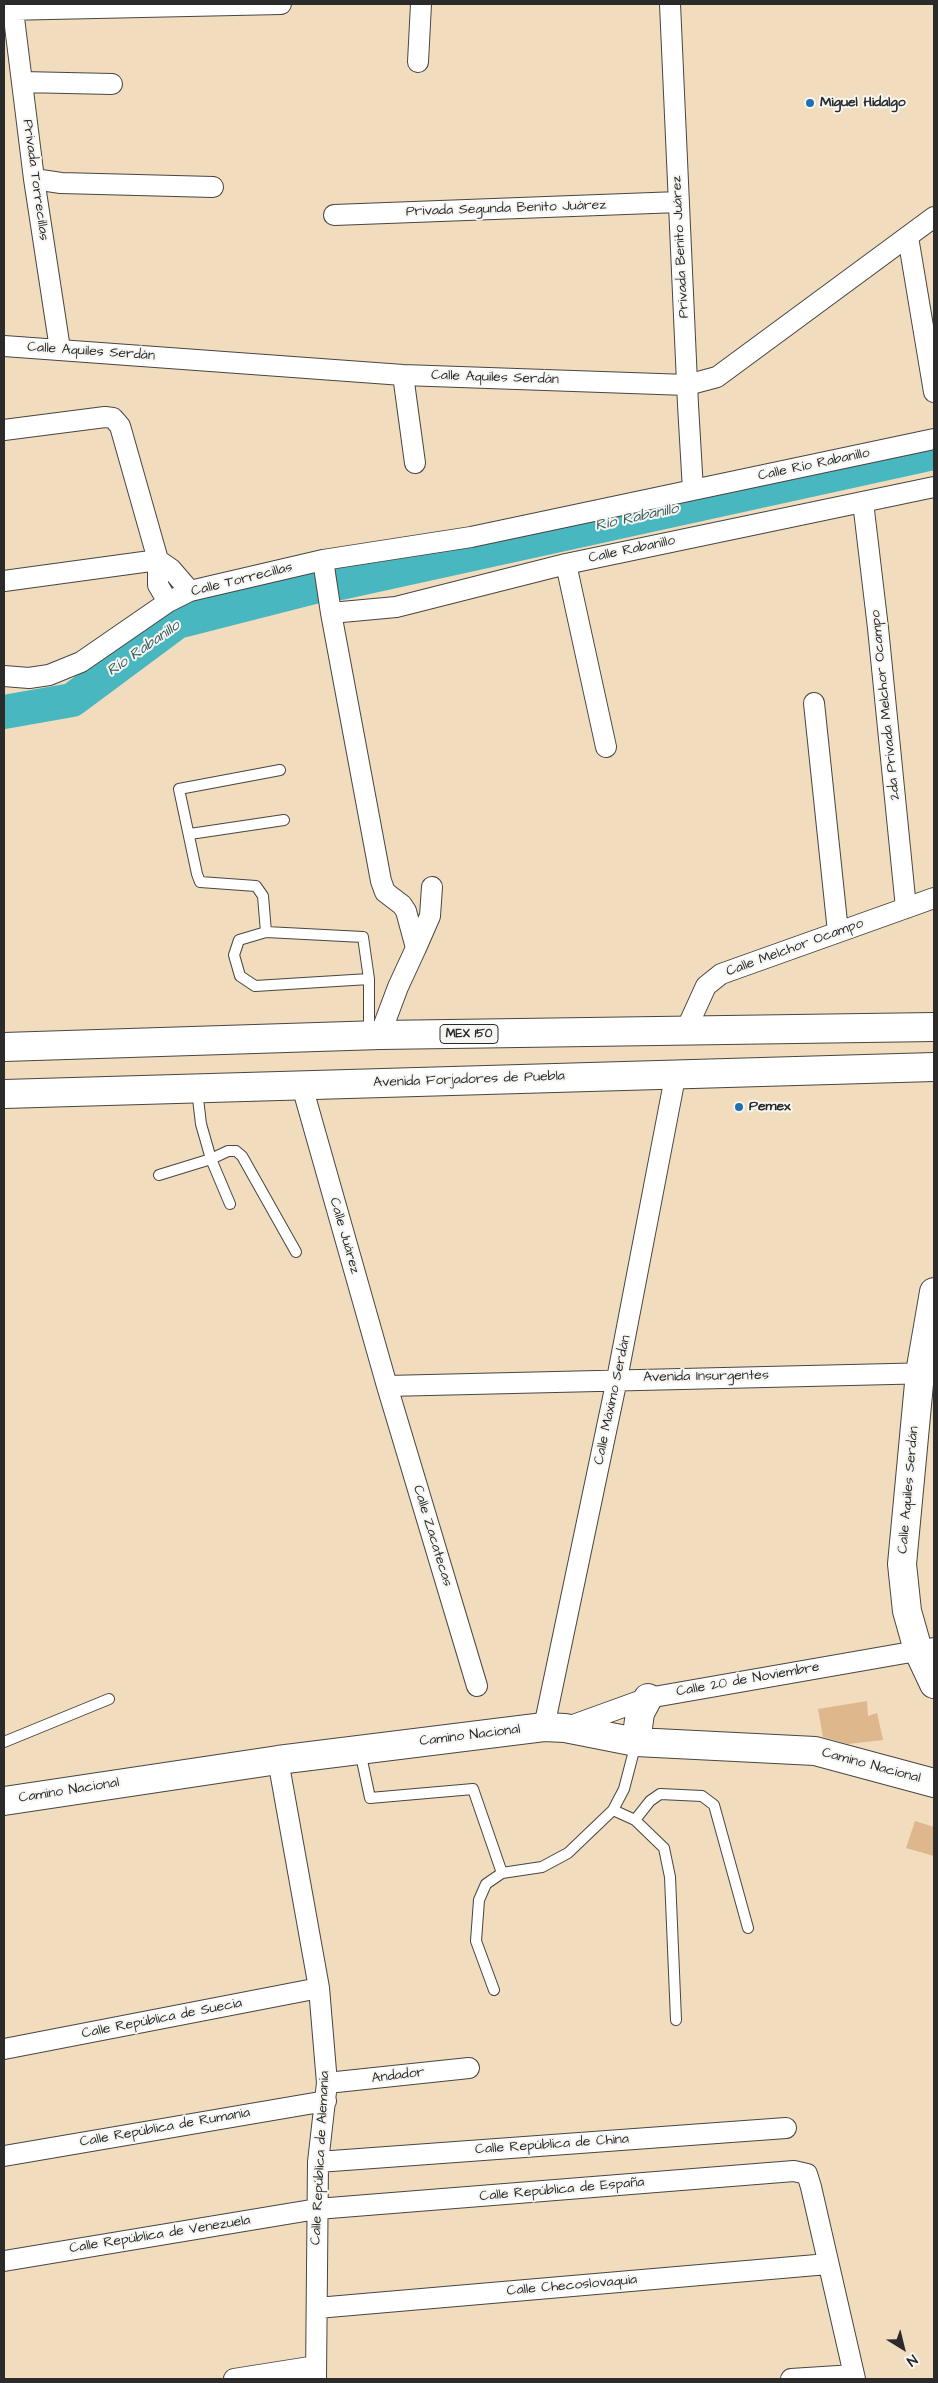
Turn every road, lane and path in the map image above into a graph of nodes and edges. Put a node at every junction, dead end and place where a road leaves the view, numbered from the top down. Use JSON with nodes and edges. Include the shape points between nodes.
{"nodes":[{"id":1,"x":281,"y":4,"type":"edge"},
{"id":2,"x":420,"y":4,"type":"edge"},
{"id":3,"x":670,"y":4,"type":"edge"},
{"id":4,"x":136,"y":5,"type":"edge"},
{"id":5,"x":8,"y":10,"type":"edge"},
{"id":6,"x":418,"y":62,"type":"dead end"},
{"id":7,"x":22,"y":82,"type":"junction"},
{"id":8,"x":112,"y":84,"type":"dead end"},
{"id":9,"x":34,"y":179,"type":"junction"},
{"id":10,"x":214,"y":187,"type":"dead end"},
{"id":11,"x":679,"y":202,"type":"junction"},
{"id":12,"x":334,"y":215,"type":"dead end"},
{"id":13,"x":934,"y":217,"type":"edge"},
{"id":14,"x":908,"y":238,"type":"junction"},
{"id":15,"x":4,"y":346,"type":"edge"},
{"id":16,"x":60,"y":349,"type":"junction"},
{"id":17,"x":403,"y":374,"type":"junction"},
{"id":18,"x":687,"y":385,"type":"junction"},
{"id":19,"x":934,"y":392,"type":"edge"},
{"id":20,"x":4,"y":430,"type":"edge"},
{"id":21,"x":934,"y":440,"type":"edge"},
{"id":22,"x":415,"y":463,"type":"dead end"},
{"id":23,"x":934,"y":487,"type":"edge"},
{"id":24,"x":694,"y":490,"type":"junction"},
{"id":25,"x":863,"y":502,"type":"junction"},
{"id":26,"x":471,"y":537,"type":"joint"},
{"id":27,"x":158,"y":560,"type":"junction"},
{"id":28,"x":323,"y":560,"type":"junction"},
{"id":29,"x":566,"y":564,"type":"junction"},
{"id":30,"x":4,"y":581,"type":"edge"},
{"id":31,"x":190,"y":591,"type":"junction"},
{"id":32,"x":168,"y":602,"type":"junction"},
{"id":33,"x":331,"y":613,"type":"junction"},
{"id":34,"x":4,"y":676,"type":"edge"},
{"id":35,"x":814,"y":703,"type":"dead end"},
{"id":36,"x":606,"y":747,"type":"dead end"},
{"id":37,"x":280,"y":770,"type":"dead end"},
{"id":38,"x":284,"y":820,"type":"dead end"},
{"id":39,"x":190,"y":834,"type":"junction"},
{"id":40,"x":432,"y":887,"type":"dead end"},
{"id":41,"x":934,"y":898,"type":"edge"},
{"id":42,"x":906,"y":908,"type":"junction"},
{"id":43,"x":266,"y":932,"type":"junction"},
{"id":44,"x":838,"y":932,"type":"junction"},
{"id":45,"x":416,"y":948,"type":"junction"},
{"id":46,"x":369,"y":979,"type":"junction"},
{"id":47,"x":934,"y":1027,"type":"edge"},
{"id":48,"x":684,"y":1032,"type":"junction"},
{"id":49,"x":375,"y":1035,"type":"junction"},
{"id":50,"x":4,"y":1047,"type":"edge"},
{"id":51,"x":934,"y":1066,"type":"edge"},
{"id":52,"x":676,"y":1072,"type":"junction"},
{"id":53,"x":302,"y":1086,"type":"junction"},
{"id":54,"x":197,"y":1089,"type":"junction"},
{"id":55,"x":4,"y":1094,"type":"edge"},
{"id":56,"x":211,"y":1159,"type":"junction"},
{"id":57,"x":159,"y":1175,"type":"dead end"},
{"id":58,"x":230,"y":1204,"type":"dead end"},
{"id":59,"x":296,"y":1252,"type":"dead end"},
{"id":60,"x":934,"y":1292,"type":"edge"},
{"id":61,"x":927,"y":1373,"type":"edge"},
{"id":62,"x":617,"y":1379,"type":"junction"},
{"id":63,"x":387,"y":1386,"type":"junction"},
{"id":64,"x":926,"y":1649,"type":"edge"},
{"id":65,"x":934,"y":1684,"type":"edge"},
{"id":66,"x":477,"y":1686,"type":"dead end"},
{"id":67,"x":648,"y":1698,"type":"junction"},
{"id":68,"x":109,"y":1699,"type":"dead end"},
{"id":69,"x":555,"y":1727,"type":"junction"},
{"id":70,"x":4,"y":1742,"type":"edge"},
{"id":71,"x":636,"y":1742,"type":"junction"},
{"id":72,"x":359,"y":1750,"type":"junction"},
{"id":73,"x":278,"y":1760,"type":"junction"},
{"id":74,"x":934,"y":1783,"type":"edge"},
{"id":75,"x":4,"y":1801,"type":"edge"},
{"id":76,"x":613,"y":1810,"type":"junction"},
{"id":77,"x":635,"y":1820,"type":"junction"},
{"id":78,"x":502,"y":1873,"type":"junction"},
{"id":79,"x":748,"y":1928,"type":"dead end"},
{"id":80,"x":319,"y":1988,"type":"junction"},
{"id":81,"x":494,"y":1990,"type":"dead end"},
{"id":82,"x":676,"y":2020,"type":"dead end"},
{"id":83,"x":4,"y":2049,"type":"edge"},
{"id":84,"x":468,"y":2068,"type":"dead end"},
{"id":85,"x":327,"y":2092,"type":"junction"},
{"id":86,"x":786,"y":2128,"type":"dead end"},
{"id":87,"x":4,"y":2156,"type":"edge"},
{"id":88,"x":318,"y":2162,"type":"junction"},
{"id":89,"x":317,"y":2209,"type":"junction"},
{"id":90,"x":4,"y":2261,"type":"edge"},
{"id":91,"x":828,"y":2264,"type":"junction"},
{"id":92,"x":316,"y":2308,"type":"junction"},
{"id":93,"x":316,"y":2373,"type":"edge"},
{"id":94,"x":855,"y":2377,"type":"edge"},
{"id":95,"x":234,"y":2379,"type":"edge"},
{"id":96,"x":791,"y":2379,"type":"edge"}],
"edges":[{"from":1,"to":4,"type":"street"},
{"from":2,"to":6,"type":"street"},
{"from":3,"to":11,"type":"street","name":"Privada Benito Juárez"},
{"from":4,"to":5,"type":"street"},
{"from":5,"to":7,"type":"street","name":"Privada Torrecillas"},
{"from":7,"to":8,"type":"street"},
{"from":7,"to":9,"type":"street","name":"Privada Torrecillas"},
{"from":9,"to":10,"type":"street","via":[[61,183]]},
{"from":9,"to":16,"type":"street","name":"Privada Torrecillas"},
{"from":11,"to":12,"type":"street","name":"Privada Segunda Benito Juárez"},
{"from":11,"to":18,"type":"street","name":"Privada Benito Juárez"},
{"from":13,"to":14,"type":"street","name":"Calle Aquiles Serdán"},
{"from":14,"to":18,"type":"street","name":"Calle Aquiles Serdán","via":[[717,377]]},
{"from":14,"to":19,"type":"street"},
{"from":15,"to":16,"type":"street","name":"Calle Aquiles Serdán"},
{"from":16,"to":17,"type":"street","name":"Calle Aquiles Serdán"},
{"from":17,"to":18,"type":"street","name":"Calle Aquiles Serdán"},
{"from":17,"to":22,"type":"street"},
{"from":18,"to":24,"type":"street","name":"Privada Benito Juárez"},
{"from":20,"to":27,"type":"street","via":[[113,418],[120,426]]},
{"from":21,"to":24,"type":"street","name":"Calle Río Rabanillo"},
{"from":23,"to":25,"type":"street","name":"Calle Rabanillo"},
{"from":24,"to":26,"type":"street","name":"Calle Río Rabanillo"},
{"from":25,"to":29,"type":"street","name":"Calle Rabanillo"},
{"from":25,"to":42,"type":"street","name":"2da Privada Melchor Ocampo"},
{"from":26,"to":28,"type":"street","name":"Calle Torrecillas"},
{"from":27,"to":30,"type":"street"},
{"from":27,"to":31,"type":"street"},
{"from":27,"to":32,"type":"street","via":[[158,585]]},
{"from":28,"to":31,"type":"street","name":"Calle Torrecillas"},
{"from":28,"to":33,"type":"street"},
{"from":29,"to":33,"type":"street","name":"Calle Rabanillo","via":[[396,607]]},
{"from":29,"to":36,"type":"street"},
{"from":31,"to":32,"type":"street","name":"Calle Torrecillas"},
{"from":32,"to":34,"type":"street","name":"Calle Torrecillas","via":[[81,662],[49,675],[29,678]]},
{"from":33,"to":45,"type":"street","via":[[381,881],[385,892],[406,911]]},
{"from":35,"to":44,"type":"street"},
{"from":37,"to":39,"type":"lane","via":[[179,789]]},
{"from":38,"to":39,"type":"lane"},
{"from":39,"to":43,"type":"lane","via":[[200,882],[256,886],[263,896]]},
{"from":40,"to":45,"type":"street","via":[[430,916]]},
{"from":41,"to":42,"type":"street","name":"Calle Melchor Ocampo"},
{"from":42,"to":44,"type":"street","name":"Calle Melchor Ocampo"},
{"from":43,"to":46,"type":"lane","via":[[364,937]]},
{"from":43,"to":46,"type":"lane","via":[[239,940],[234,955],[240,976],[255,986]]},
{"from":44,"to":48,"type":"street","name":"Calle Melchor Ocampo","via":[[713,979],[706,986]]},
{"from":45,"to":49,"type":"street"},
{"from":46,"to":49,"type":"lane"},
{"from":47,"to":48,"type":"main road","number":"MEX 150"},
{"from":48,"to":49,"type":"main road","number":"MEX 150"},
{"from":49,"to":50,"type":"main road","number":"MEX 150"},
{"from":51,"to":52,"type":"main road","name":"Avenida Forjadores de Puebla"},
{"from":52,"to":53,"type":"main road","name":"Avenida Forjadores de Puebla"},
{"from":52,"to":62,"type":"street","name":"Calle Máximo Serdán"},
{"from":53,"to":54,"type":"main road","name":"Avenida Forjadores de Puebla"},
{"from":53,"to":63,"type":"street","name":"Calle Juárez"},
{"from":54,"to":55,"type":"main road","name":"Avenida Forjadores de Puebla"},
{"from":54,"to":56,"type":"lane"},
{"from":56,"to":57,"type":"lane"},
{"from":56,"to":58,"type":"lane"},
{"from":56,"to":59,"type":"lane","via":[[228,1151],[236,1151],[242,1156]]},
{"from":60,"to":61,"type":"main road","name":"Calle Aquiles Serdán"},
{"from":61,"to":62,"type":"street","name":"Avenida Insurgentes"},
{"from":61,"to":64,"type":"main road","name":"Calle Aquiles Serdán","via":[[902,1564],[907,1610]]},
{"from":62,"to":63,"type":"street","name":"Avenida Insurgentes"},
{"from":62,"to":69,"type":"street","name":"Calle Máximo Serdán"},
{"from":63,"to":66,"type":"street","name":"Calle Zacatecas"},
{"from":64,"to":65,"type":"main road","name":"Calle Aquiles Serdán"},
{"from":64,"to":67,"type":"street","name":"Calle 20 de Noviembre"},
{"from":67,"to":69,"type":"street","name":"Calle 20 de Noviembre"},
{"from":67,"to":71,"type":"main road","via":[[640,1713]]},
{"from":68,"to":70,"type":"lane"},
{"from":69,"to":71,"type":"main road","name":"Camino Nacional"},
{"from":69,"to":72,"type":"main road","name":"Camino Nacional"},
{"from":71,"to":74,"type":"main road","name":"Camino Nacional","via":[[815,1751]]},
{"from":71,"to":76,"type":"lane","via":[[624,1789]]},
{"from":72,"to":73,"type":"main road","name":"Camino Nacional"},
{"from":72,"to":78,"type":"lane","via":[[370,1798],[473,1789]]},
{"from":73,"to":75,"type":"main road","name":"Camino Nacional"},
{"from":73,"to":80,"type":"street","name":"Calle República de Alemania"},
{"from":76,"to":77,"type":"lane"},
{"from":76,"to":78,"type":"lane","via":[[568,1853],[542,1867]]},
{"from":77,"to":79,"type":"lane","via":[[660,1794],[702,1796],[714,1805]]},
{"from":77,"to":82,"type":"lane","via":[[664,1848],[670,1876]]},
{"from":78,"to":81,"type":"lane","via":[[486,1884],[479,1900],[476,1941]]},
{"from":80,"to":83,"type":"street","name":"Calle República de Suecia"},
{"from":80,"to":85,"type":"street","name":"Calle República de Alemania"},
{"from":84,"to":85,"type":"street","name":"Andador"},
{"from":85,"to":87,"type":"street","name":"Calle República de Rumania"},
{"from":85,"to":88,"type":"street","name":"Calle República de Alemania"},
{"from":86,"to":88,"type":"street","name":"Calle República de China"},
{"from":88,"to":89,"type":"street","name":"Calle República de Alemania"},
{"from":89,"to":90,"type":"street","name":"Calle República de Venezuela"},
{"from":89,"to":91,"type":"street","name":"Calle República de España","via":[[794,2171],[807,2174]]},
{"from":89,"to":92,"type":"street","name":"Calle República de Alemania"},
{"from":91,"to":92,"type":"street","name":"Calle Checoslovaquia"},
{"from":91,"to":94,"type":"street"},
{"from":92,"to":93,"type":"street","name":"Calle República de Alemania"},
{"from":93,"to":95,"type":"street"},
{"from":94,"to":96,"type":"street"}]}
